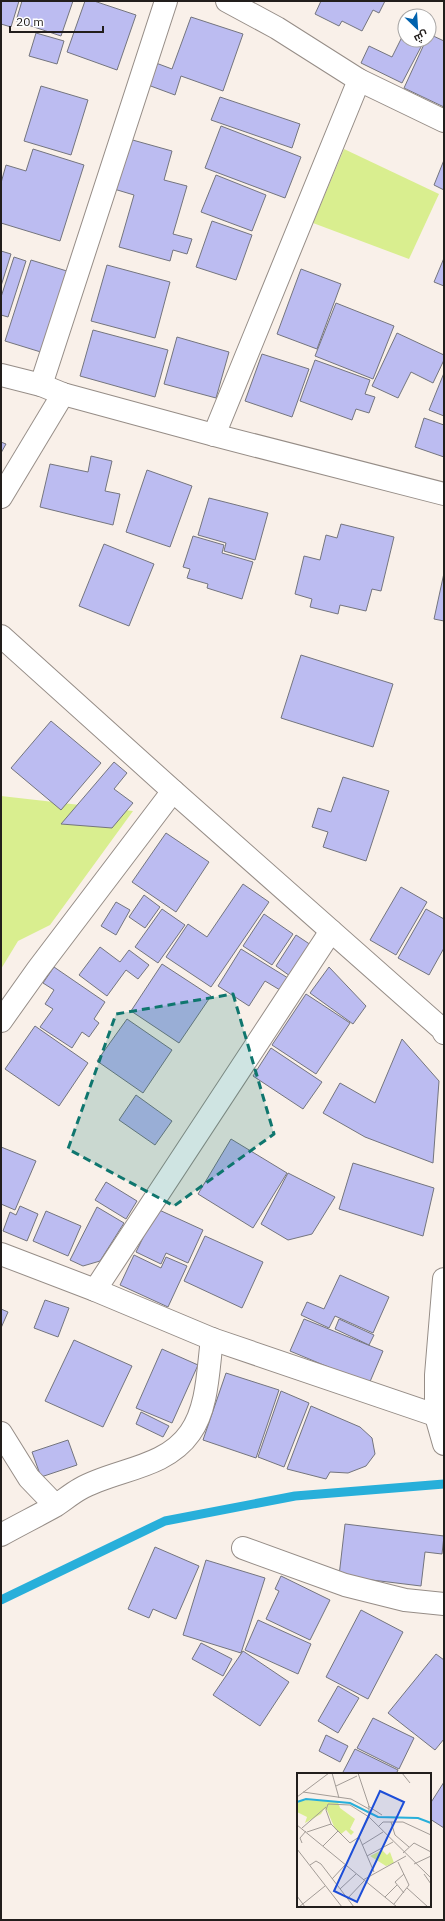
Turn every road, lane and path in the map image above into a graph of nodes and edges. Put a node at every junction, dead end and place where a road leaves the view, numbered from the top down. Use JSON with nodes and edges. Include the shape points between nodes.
{"nodes":[{"id":1,"x":166,"y":1,"type":"edge"},
{"id":2,"x":227,"y":1,"type":"edge"},
{"id":3,"x":359,"y":80,"type":"junction"},
{"id":4,"x":444,"y":121,"type":"edge"},
{"id":5,"x":1,"y":376,"type":"edge"},
{"id":6,"x":41,"y":385,"type":"junction"},
{"id":7,"x":63,"y":394,"type":"junction"},
{"id":8,"x":214,"y":435,"type":"junction"},
{"id":9,"x":444,"y":494,"type":"edge"},
{"id":10,"x":1,"y":497,"type":"edge"},
{"id":11,"x":1,"y":636,"type":"edge"},
{"id":12,"x":173,"y":791,"type":"junction"},
{"id":13,"x":331,"y":931,"type":"junction"},
{"id":14,"x":1,"y":1021,"type":"edge"},
{"id":15,"x":443,"y":1028,"type":"edge"},
{"id":16,"x":1,"y":1254,"type":"edge"},
{"id":17,"x":444,"y":1279,"type":"edge"},
{"id":18,"x":95,"y":1290,"type":"junction"},
{"id":19,"x":212,"y":1339,"type":"junction"},
{"id":20,"x":440,"y":1417,"type":"edge"},
{"id":21,"x":1,"y":1432,"type":"edge"},
{"id":22,"x":444,"y":1444,"type":"edge"},
{"id":23,"x":55,"y":1505,"type":"junction"},
{"id":24,"x":1,"y":1535,"type":"edge"},
{"id":25,"x":243,"y":1548,"type":"dead end"},
{"id":26,"x":444,"y":1604,"type":"edge"}],
"edges":[{"from":1,"to":6,"type":"street"},
{"from":2,"to":3,"type":"street","via":[[277,28]]},
{"from":3,"to":4,"type":"street"},
{"from":3,"to":8,"type":"street"},
{"from":5,"to":6,"type":"street"},
{"from":6,"to":7,"type":"street"},
{"from":7,"to":8,"type":"street"},
{"from":7,"to":10,"type":"street"},
{"from":8,"to":9,"type":"street"},
{"from":11,"to":12,"type":"street"},
{"from":12,"to":13,"type":"street"},
{"from":12,"to":14,"type":"street"},
{"from":13,"to":15,"type":"street"},
{"from":13,"to":18,"type":"street"},
{"from":16,"to":18,"type":"street"},
{"from":17,"to":20,"type":"street","via":[[436,1375]]},
{"from":18,"to":19,"type":"street"},
{"from":19,"to":20,"type":"street"},
{"from":19,"to":23,"type":"street","via":[[205,1395],[199,1416],[179,1446],[143,1466],[104,1478],[80,1489]]},
{"from":20,"to":22,"type":"street"},
{"from":21,"to":23,"type":"street","via":[[29,1478]]},
{"from":23,"to":24,"type":"street"},
{"from":25,"to":26,"type":"street","via":[[345,1585],[405,1600]]}]}
